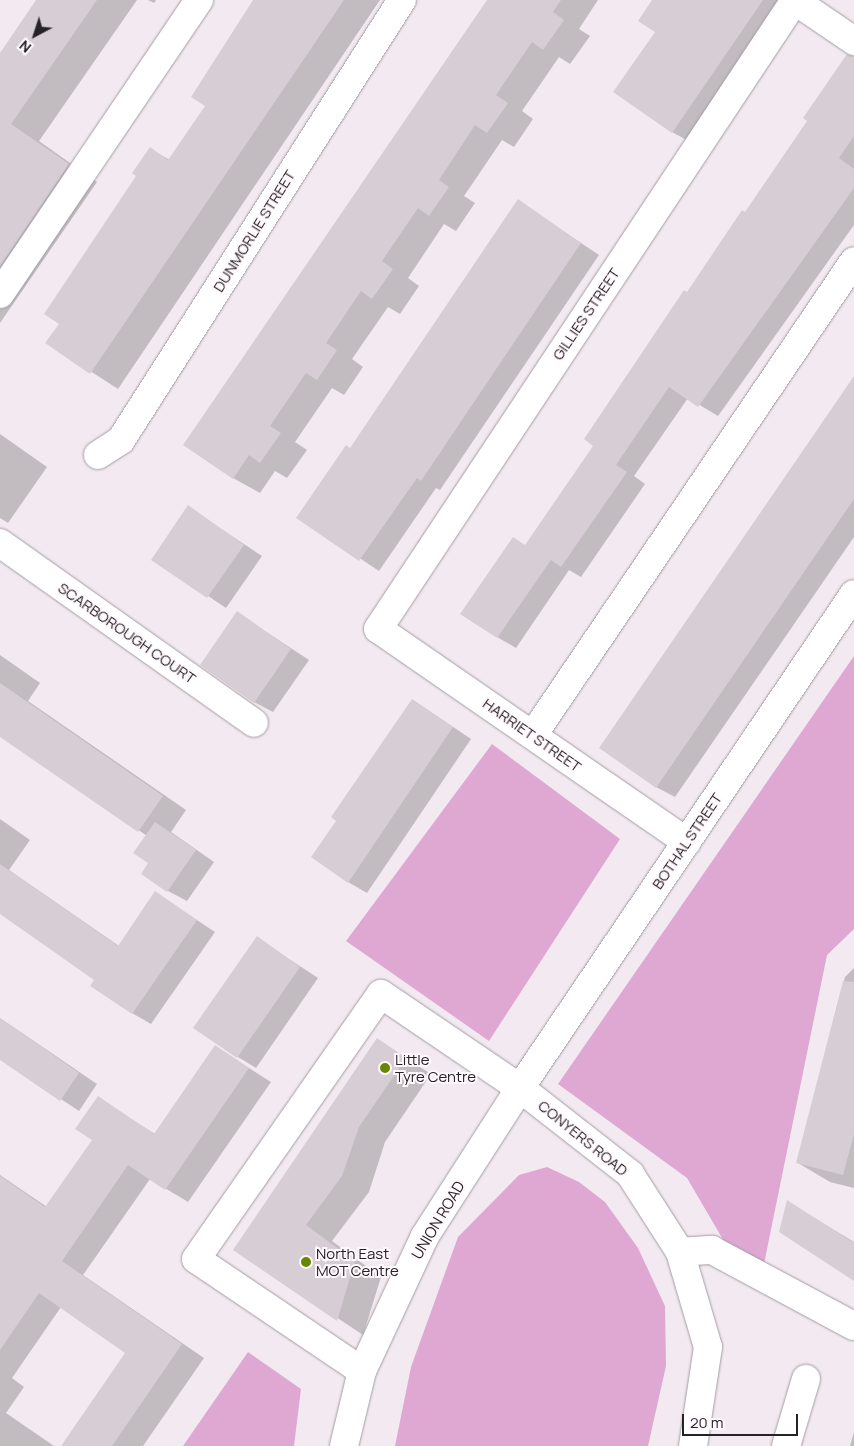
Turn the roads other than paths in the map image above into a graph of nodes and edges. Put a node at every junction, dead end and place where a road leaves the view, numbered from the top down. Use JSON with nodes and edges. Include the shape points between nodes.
{"nodes":[{"id":1,"x":199,"y":0,"type":"edge"},
{"id":2,"x":402,"y":0,"type":"edge"},
{"id":3,"x":794,"y":0,"type":"edge"},
{"id":4,"x":854,"y":41,"type":"edge"},
{"id":5,"x":854,"y":261,"type":"edge"},
{"id":6,"x":0,"y":294,"type":"edge"},
{"id":7,"x":98,"y":455,"type":"dead end"},
{"id":8,"x":0,"y":544,"type":"edge"},
{"id":9,"x":854,"y":594,"type":"edge"},
{"id":10,"x":378,"y":629,"type":"joint"},
{"id":11,"x":254,"y":723,"type":"dead end"},
{"id":12,"x":533,"y":736,"type":"junction"},
{"id":13,"x":687,"y":842,"type":"junction"},
{"id":14,"x":520,"y":1088,"type":"junction"},
{"id":15,"x":680,"y":1252,"type":"junction"},
{"id":16,"x":854,"y":1326,"type":"edge"},
{"id":17,"x":362,"y":1371,"type":"junction"},
{"id":18,"x":806,"y":1379,"type":"dead end"},
{"id":19,"x":344,"y":1446,"type":"edge"},
{"id":20,"x":693,"y":1446,"type":"edge"},
{"id":21,"x":786,"y":1446,"type":"edge"}],
"edges":[{"from":1,"to":6,"type":"street"},
{"from":2,"to":7,"type":"street","name":"DUNMORLIE STREET","via":[[121,440]]},
{"from":3,"to":4,"type":"street"},
{"from":3,"to":10,"type":"street","name":"GILLIES STREET"},
{"from":5,"to":12,"type":"street"},
{"from":8,"to":11,"type":"street","name":"SCARBOROUGH COURT"},
{"from":9,"to":13,"type":"street","name":"BOTHAL STREET"},
{"from":10,"to":12,"type":"street","name":"HARRIET STREET"},
{"from":12,"to":13,"type":"street","name":"HARRIET STREET"},
{"from":13,"to":14,"type":"street","name":"BOTHAL STREET"},
{"from":14,"to":15,"type":"street","name":"CONYERS ROAD","via":[[630,1174]]},
{"from":14,"to":17,"type":"street","name":"UNION ROAD","via":[[425,1236]]},
{"from":14,"to":17,"type":"street","name":"CONYERS ROAD","via":[[381,994],[196,1259]]},
{"from":15,"to":16,"type":"street","via":[[712,1250]]},
{"from":15,"to":20,"type":"street","name":"CONYERS ROAD","via":[[708,1347]]},
{"from":17,"to":19,"type":"street","name":"UNION ROAD"},
{"from":18,"to":21,"type":"street"}]}
